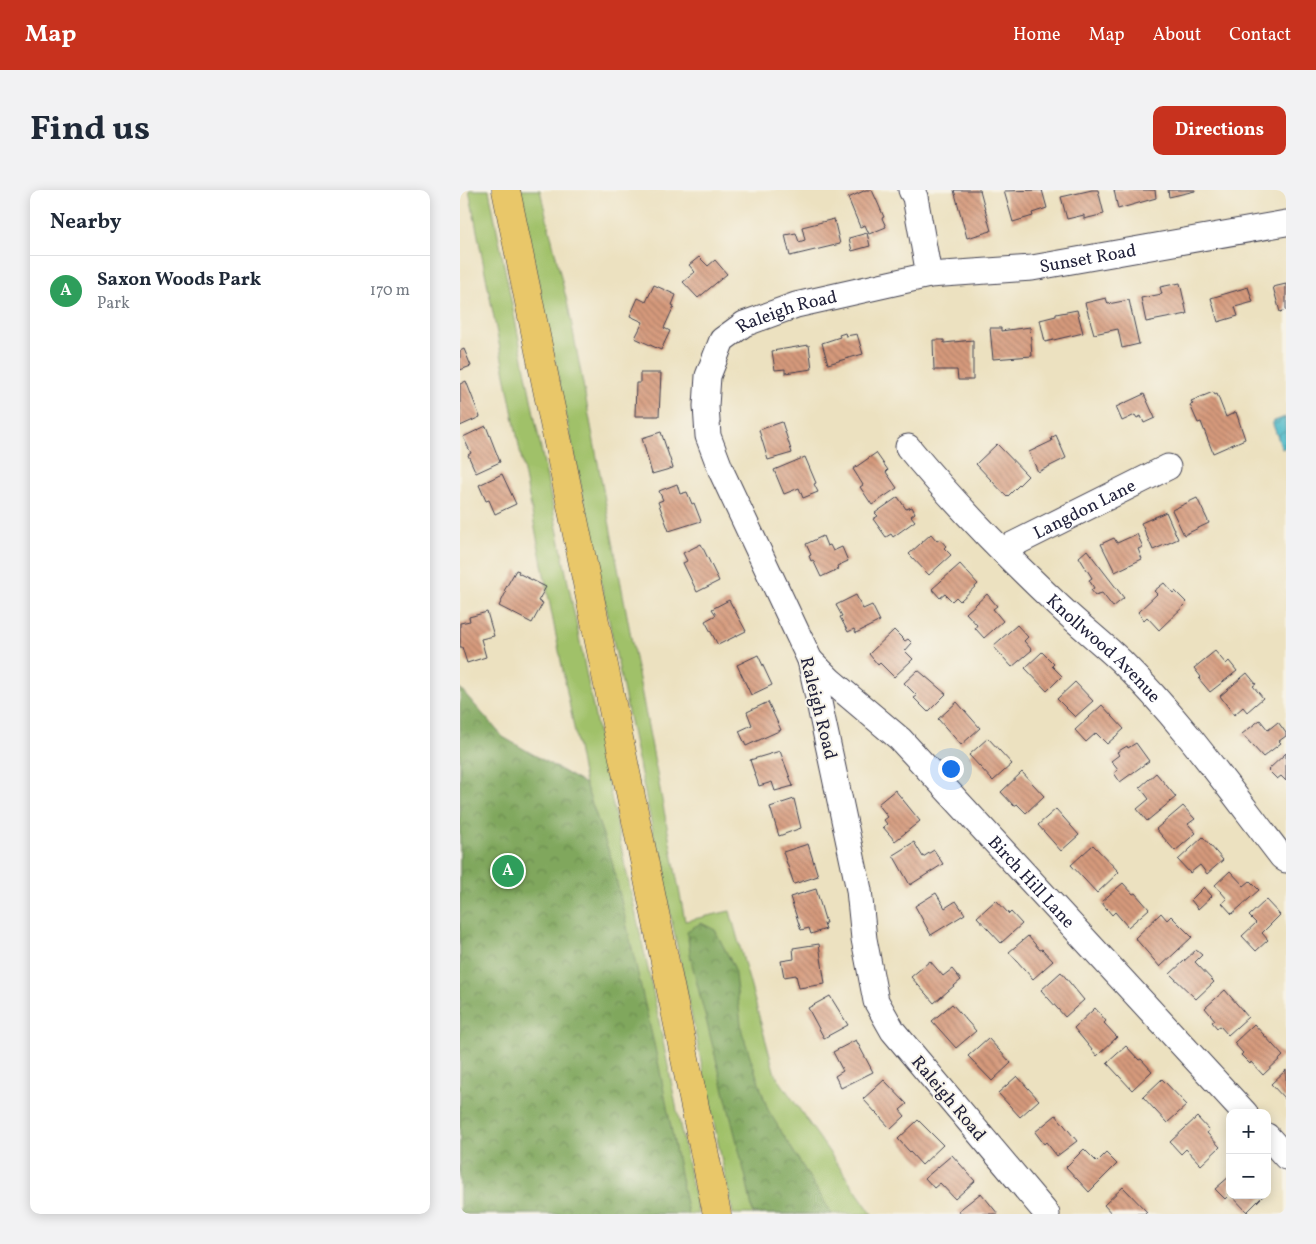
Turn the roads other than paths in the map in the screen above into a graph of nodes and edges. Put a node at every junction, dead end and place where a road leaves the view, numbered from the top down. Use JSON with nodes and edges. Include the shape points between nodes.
{"nodes":[{"id":1,"x":506,"y":190,"type":"edge"},
{"id":2,"x":911,"y":190,"type":"edge"},
{"id":3,"x":1286,"y":222,"type":"edge"},
{"id":4,"x":929,"y":274,"type":"junction"},
{"id":5,"x":889,"y":284,"type":"joint"},
{"id":6,"x":908,"y":447,"type":"dead end"},
{"id":7,"x":1168,"y":468,"type":"dead end"},
{"id":8,"x":1002,"y":550,"type":"junction"},
{"id":9,"x":810,"y":660,"type":"junction"},
{"id":10,"x":1286,"y":860,"type":"edge"},
{"id":11,"x":1241,"y":1109,"type":"edge"},
{"id":12,"x":1271,"y":1140,"type":"edge"},
{"id":13,"x":1286,"y":1157,"type":"edge"},
{"id":14,"x":717,"y":1214,"type":"edge"},
{"id":15,"x":1047,"y":1214,"type":"edge"}],
"edges":[{"from":1,"to":14,"type":"highway"},
{"from":2,"to":4,"type":"street"},
{"from":3,"to":4,"type":"street","name":"Sunset Road","via":[[1032,268]]},
{"from":4,"to":5,"type":"street","name":"Sunset Road"},
{"from":5,"to":9,"type":"street","name":"Raleigh Road","via":[[796,305],[744,324],[722,340],[708,376],[708,436],[722,474]]},
{"from":6,"to":8,"type":"street","name":"Knollwood Avenue"},
{"from":7,"to":8,"type":"street","name":"Langdon Lane"},
{"from":8,"to":10,"type":"street","name":"Knollwood Avenue","via":[[1159,700]]},
{"from":9,"to":11,"type":"street","name":"Birch Hill Lane","via":[[900,740]]},
{"from":9,"to":15,"type":"street","name":"Raleigh Road","via":[[859,890],[876,1001],[893,1031]]},
{"from":12,"to":13,"type":"street"}]}
